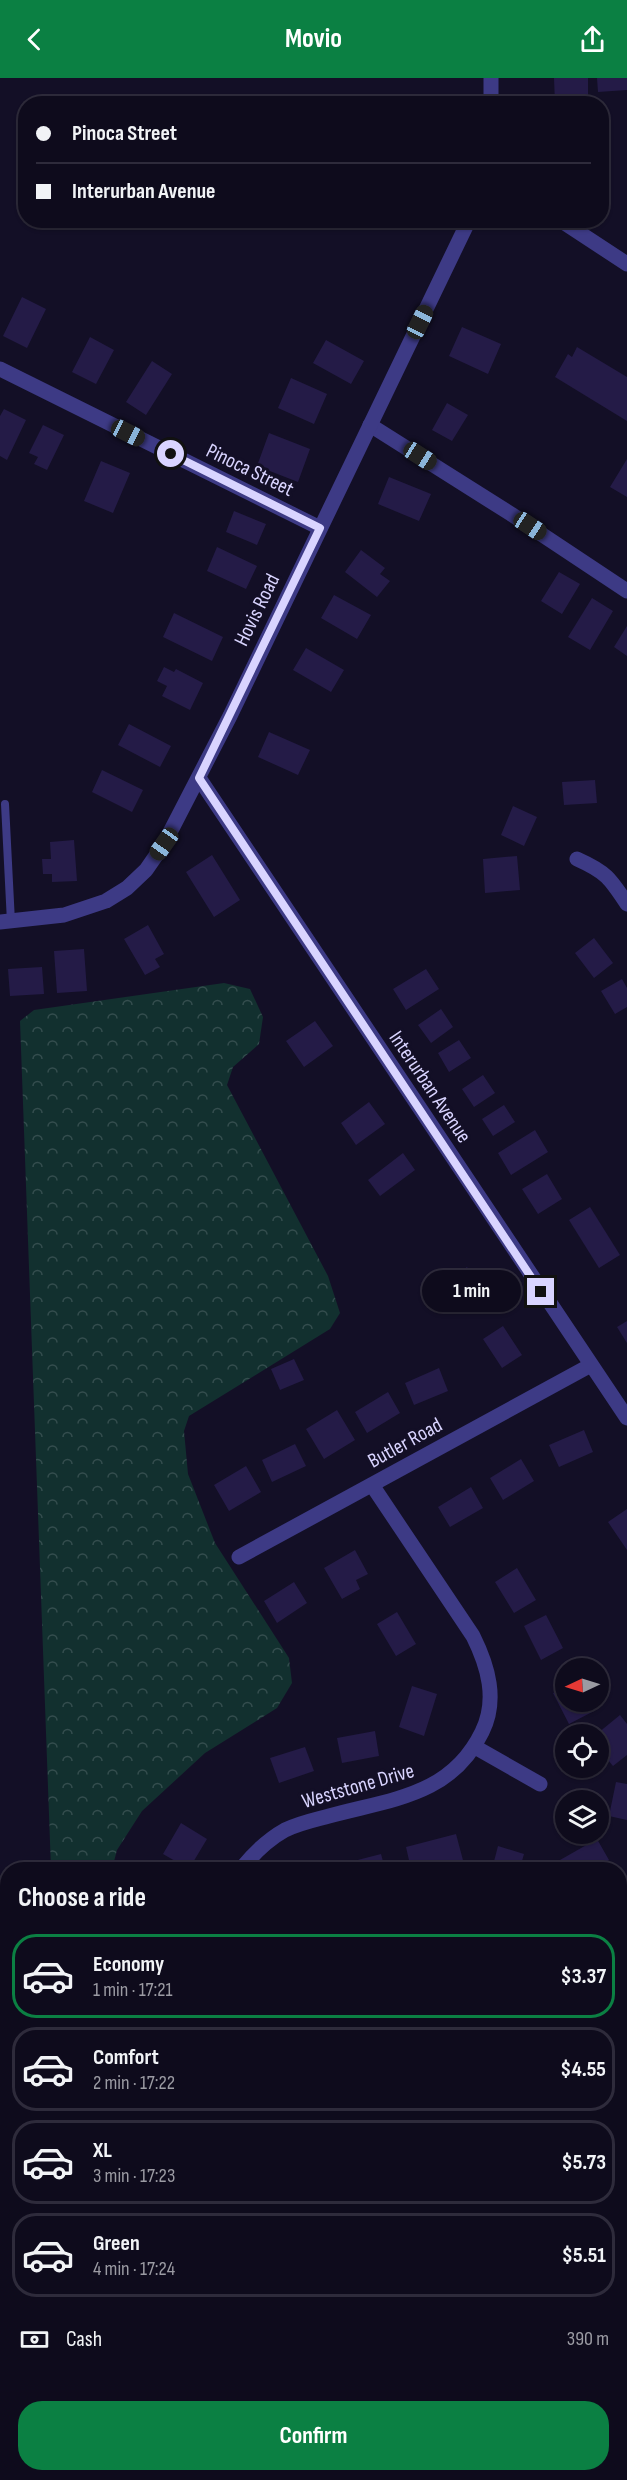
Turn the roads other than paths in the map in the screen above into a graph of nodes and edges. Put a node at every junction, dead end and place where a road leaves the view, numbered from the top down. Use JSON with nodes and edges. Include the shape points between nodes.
{"nodes":[{"id":1,"x":491,"y":78,"type":"edge"},
{"id":2,"x":491,"y":96,"type":"edge"},
{"id":3,"x":465,"y":228,"type":"edge"},
{"id":4,"x":572,"y":228,"type":"edge"},
{"id":5,"x":627,"y":264,"type":"edge"},
{"id":6,"x":0,"y":369,"type":"edge"},
{"id":7,"x":370,"y":425,"type":"junction"},
{"id":8,"x":320,"y":528,"type":"junction"},
{"id":9,"x":627,"y":591,"type":"edge"},
{"id":10,"x":199,"y":778,"type":"junction"},
{"id":11,"x":5,"y":804,"type":"dead end"},
{"id":12,"x":577,"y":859,"type":"dead end"},
{"id":13,"x":627,"y":904,"type":"edge"},
{"id":14,"x":5,"y":922,"type":"edge"},
{"id":15,"x":591,"y":1365,"type":"junction"},
{"id":16,"x":627,"y":1418,"type":"edge"},
{"id":17,"x":372,"y":1485,"type":"junction"},
{"id":18,"x":239,"y":1557,"type":"dead end"},
{"id":19,"x":475,"y":1747,"type":"junction"},
{"id":20,"x":540,"y":1784,"type":"dead end"},
{"id":21,"x":247,"y":1862,"type":"edge"}],
"edges":[{"from":1,"to":2,"type":"street"},
{"from":3,"to":7,"type":"street","name":"Hovis Road"},
{"from":4,"to":5,"type":"street"},
{"from":6,"to":8,"type":"street","name":"Pinoca Street"},
{"from":7,"to":8,"type":"street","name":"Hovis Road"},
{"from":7,"to":9,"type":"street"},
{"from":8,"to":10,"type":"street","name":"Hovis Road"},
{"from":10,"to":14,"type":"street","name":"Hovis Road","via":[[164,844],[127,888],[106,902],[79,912]]},
{"from":10,"to":15,"type":"street","name":"Interurban Avenue"},
{"from":11,"to":14,"type":"lane"},
{"from":12,"to":13,"type":"street","via":[[601,870]]},
{"from":15,"to":16,"type":"street","name":"Interurban Avenue"},
{"from":15,"to":17,"type":"street","name":"Butler Road"},
{"from":17,"to":18,"type":"street","name":"Butler Road"},
{"from":17,"to":19,"type":"street","name":"Weststone Drive","via":[[483,1657],[490,1702]]},
{"from":19,"to":20,"type":"street"},
{"from":19,"to":21,"type":"street","name":"Weststone Drive","via":[[460,1766],[420,1792],[286,1830]]}]}
